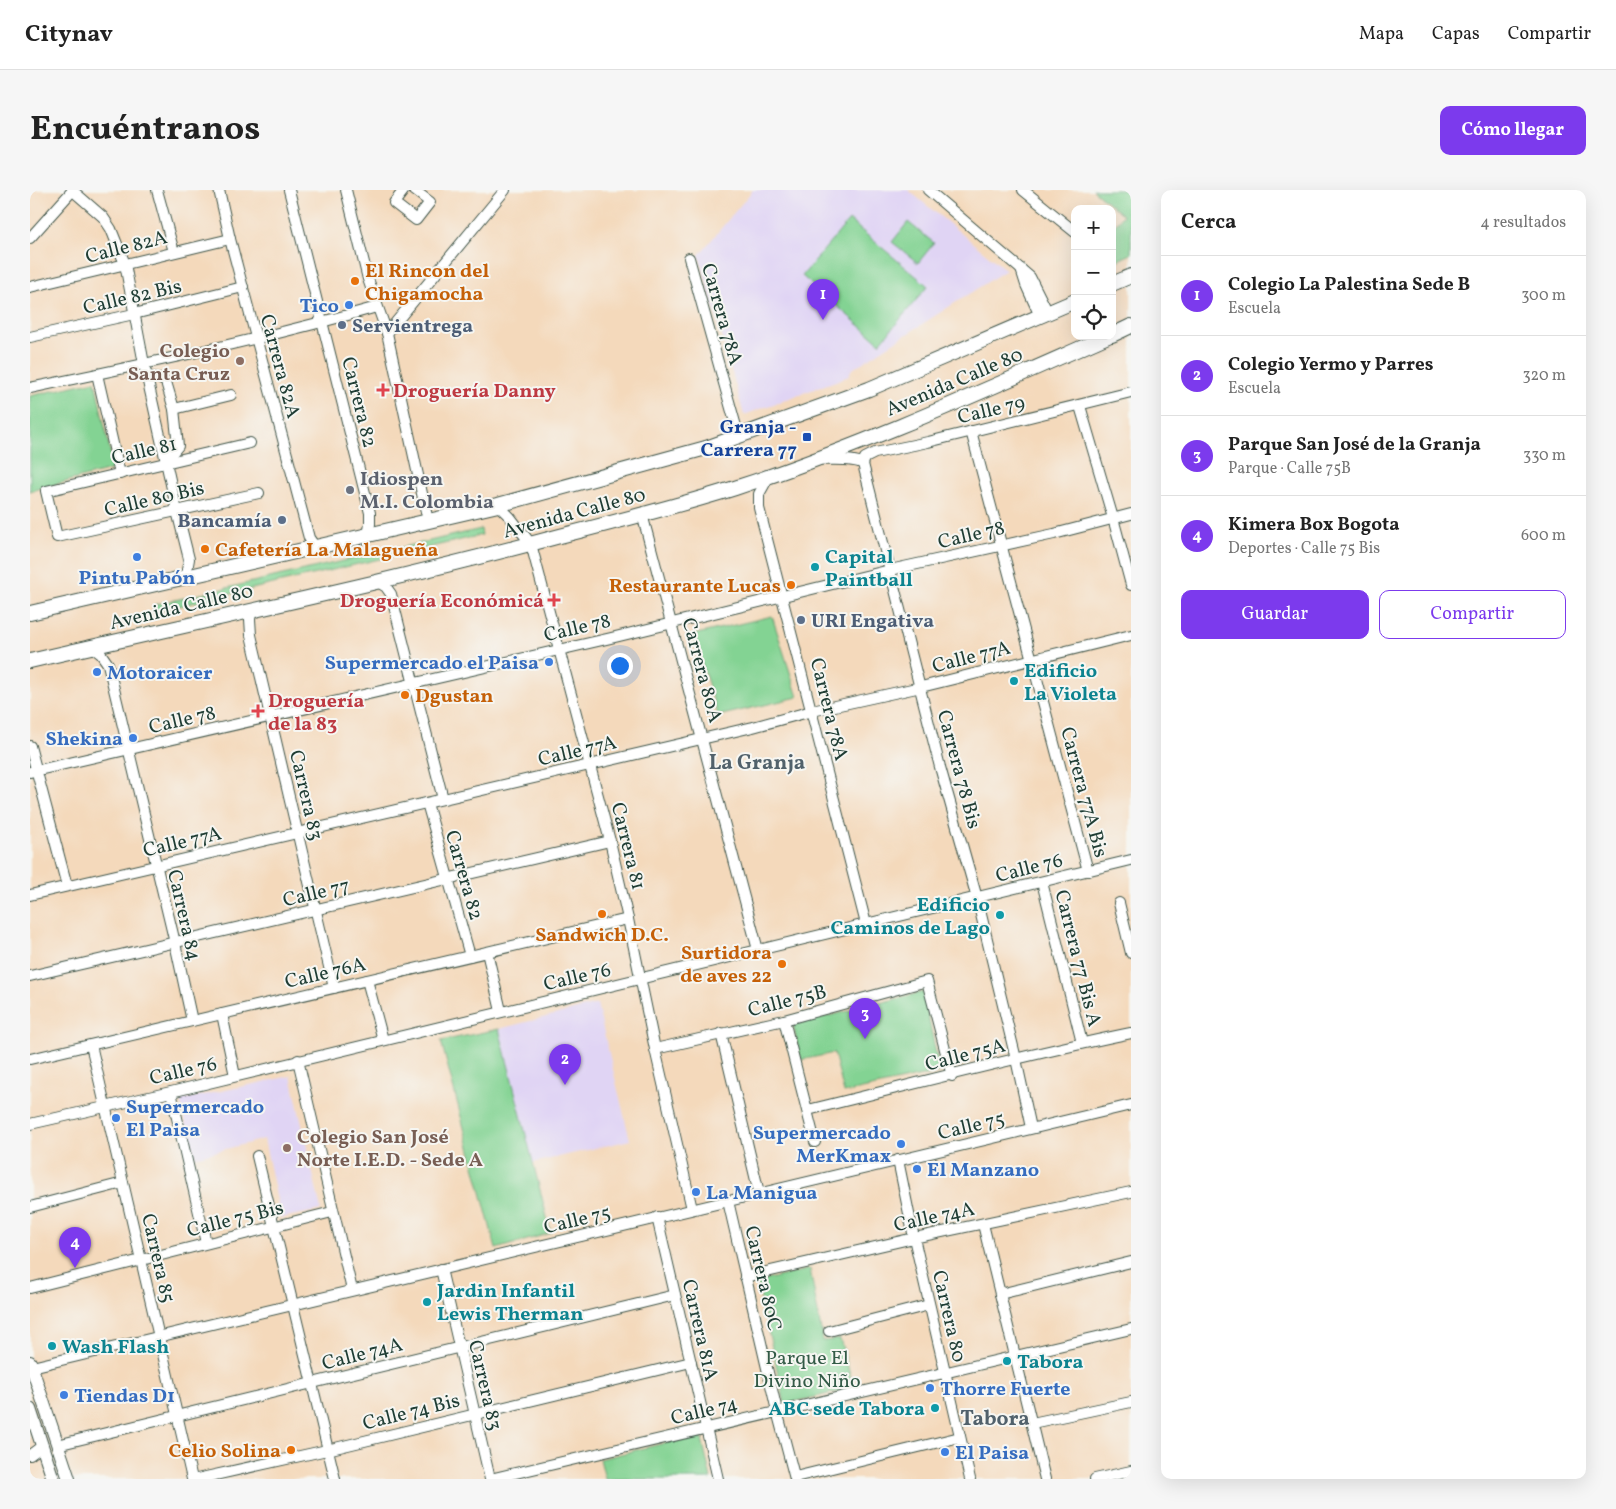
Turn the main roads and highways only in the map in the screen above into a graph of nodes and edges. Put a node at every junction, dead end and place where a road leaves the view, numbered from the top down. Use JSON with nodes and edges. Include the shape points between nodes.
{"nodes":[{"id":1,"x":1131,"y":276,"type":"edge"},
{"id":2,"x":1116,"y":282,"type":"edge"},
{"id":3,"x":1071,"y":303,"type":"edge"},
{"id":4,"x":1131,"y":326,"type":"edge"},
{"id":5,"x":1116,"y":333,"type":"edge"},
{"id":6,"x":1099,"y":340,"type":"edge"},
{"id":7,"x":30,"y":613,"type":"edge"},
{"id":8,"x":30,"y":661,"type":"edge"},
{"id":9,"x":31,"y":1364,"type":"edge"},
{"id":10,"x":33,"y":1383,"type":"edge"},
{"id":11,"x":30,"y":1410,"type":"edge"},
{"id":12,"x":53,"y":1479,"type":"edge"},
{"id":13,"x":69,"y":1479,"type":"edge"}],
"edges":[{"from":1,"to":2,"type":"highway"},
{"from":3,"to":7,"type":"highway","name":"Avenida Calle 80","via":[[869,389],[739,437],[611,476],[498,506]]},
{"from":4,"to":5,"type":"highway"},
{"from":6,"to":8,"type":"highway","name":"Avenida Calle 80","via":[[934,412],[769,476],[531,544]]},
{"from":9,"to":10,"type":"main road"},
{"from":10,"to":13,"type":"main road"},
{"from":11,"to":12,"type":"main road"}]}
